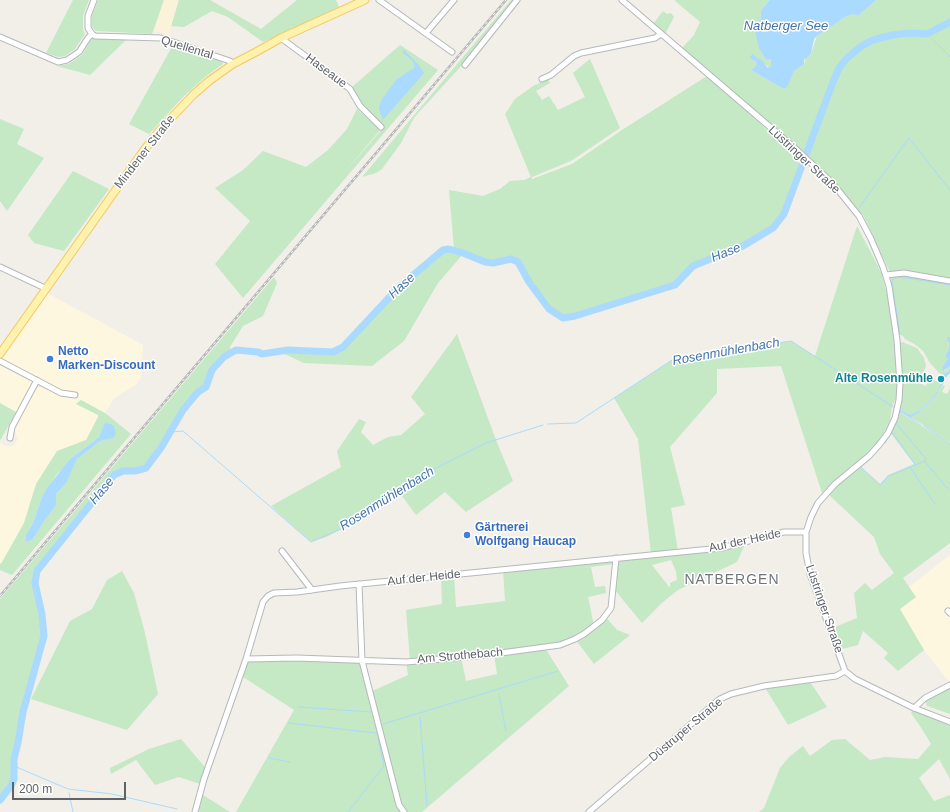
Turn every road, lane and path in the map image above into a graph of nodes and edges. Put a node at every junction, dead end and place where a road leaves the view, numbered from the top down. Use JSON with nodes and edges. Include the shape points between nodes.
{"nodes":[{"id":1,"x":94,"y":0,"type":"edge"},
{"id":2,"x":365,"y":0,"type":"edge"},
{"id":3,"x":379,"y":0,"type":"edge"},
{"id":4,"x":454,"y":0,"type":"edge"},
{"id":5,"x":517,"y":0,"type":"edge"},
{"id":6,"x":622,"y":0,"type":"edge"},
{"id":7,"x":426,"y":33,"type":"junction"},
{"id":8,"x":92,"y":34,"type":"junction"},
{"id":9,"x":661,"y":34,"type":"junction"},
{"id":10,"x":0,"y":37,"type":"edge"},
{"id":11,"x":281,"y":38,"type":"junction"},
{"id":12,"x":452,"y":52,"type":"dead end"},
{"id":13,"x":233,"y":64,"type":"junction"},
{"id":14,"x":465,"y":65,"type":"dead end"},
{"id":15,"x":542,"y":80,"type":"dead end"},
{"id":16,"x":381,"y":127,"type":"dead end"},
{"id":17,"x":0,"y":267,"type":"edge"},
{"id":18,"x":886,"y":275,"type":"junction"},
{"id":19,"x":950,"y":281,"type":"edge"},
{"id":20,"x":47,"y":289,"type":"junction"},
{"id":21,"x":0,"y":354,"type":"edge"},
{"id":22,"x":0,"y":361,"type":"edge"},
{"id":23,"x":37,"y":380,"type":"junction"},
{"id":24,"x":75,"y":395,"type":"dead end"},
{"id":25,"x":10,"y":438,"type":"dead end"},
{"id":26,"x":806,"y":532,"type":"junction"},
{"id":27,"x":282,"y":551,"type":"dead end"},
{"id":28,"x":616,"y":558,"type":"junction"},
{"id":29,"x":359,"y":584,"type":"junction"},
{"id":30,"x":312,"y":590,"type":"junction"},
{"id":31,"x":246,"y":659,"type":"junction"},
{"id":32,"x":362,"y":661,"type":"junction"},
{"id":33,"x":845,"y":671,"type":"junction"},
{"id":34,"x":950,"y":685,"type":"edge"},
{"id":35,"x":914,"y":708,"type":"junction"},
{"id":36,"x":950,"y":722,"type":"edge"},
{"id":37,"x":195,"y":812,"type":"edge"},
{"id":38,"x":404,"y":812,"type":"edge"},
{"id":39,"x":589,"y":812,"type":"edge"}],
"edges":[{"from":1,"to":8,"type":"street","via":[[88,16],[88,28]]},
{"from":2,"to":11,"type":"main road","name":"Mindener Straße"},
{"from":3,"to":7,"type":"street"},
{"from":4,"to":7,"type":"street"},
{"from":5,"to":14,"type":"street"},
{"from":6,"to":9,"type":"street","name":"Lüstringer Straße"},
{"from":7,"to":12,"type":"street"},
{"from":8,"to":10,"type":"street","via":[[79,52],[67,60],[58,62]]},
{"from":8,"to":13,"type":"street","name":"Quellental","via":[[161,38]]},
{"from":9,"to":15,"type":"street","via":[[655,38],[581,53]]},
{"from":9,"to":18,"type":"street","name":"Lüstringer Straße","via":[[798,151],[838,190],[859,216]]},
{"from":11,"to":13,"type":"main road","name":"Mindener Straße"},
{"from":11,"to":16,"type":"street","name":"Haseaue","via":[[350,89],[360,106]]},
{"from":13,"to":20,"type":"main road","name":"Mindener Straße","via":[[193,94],[160,130],[102,208]]},
{"from":17,"to":20,"type":"street"},
{"from":18,"to":19,"type":"street","via":[[904,273]]},
{"from":18,"to":26,"type":"street","name":"Lüstringer Straße","via":[[900,366],[899,400],[895,418],[879,445],[835,484],[818,503]]},
{"from":20,"to":21,"type":"main road","name":"Mindener Straße"},
{"from":22,"to":23,"type":"street"},
{"from":23,"to":24,"type":"street","via":[[61,393]]},
{"from":23,"to":25,"type":"street","via":[[12,427]]},
{"from":26,"to":28,"type":"street","name":"Auf der Heide","via":[[784,532],[721,548]]},
{"from":26,"to":33,"type":"street","name":"Lüstringer Straße","via":[[810,574]]},
{"from":27,"to":30,"type":"street"},
{"from":28,"to":29,"type":"street","name":"Auf der Heide"},
{"from":28,"to":32,"type":"street","name":"Am Strothebach","via":[[611,608],[602,620],[575,639],[545,648],[486,655],[406,662]]},
{"from":29,"to":30,"type":"street","name":"Auf der Heide"},
{"from":29,"to":32,"type":"street"},
{"from":30,"to":31,"type":"street","name":"Auf der Heide","via":[[274,593],[268,596],[263,602]]},
{"from":31,"to":32,"type":"street","name":"Am Strothebach"},
{"from":31,"to":37,"type":"street","name":"Auf der Heide"},
{"from":32,"to":38,"type":"street","via":[[399,805]]},
{"from":33,"to":35,"type":"street","via":[[855,679]]},
{"from":33,"to":39,"type":"street","name":"Düstruper Straße","via":[[836,676],[764,686],[720,699]]},
{"from":34,"to":35,"type":"street"},
{"from":35,"to":36,"type":"street"}]}
